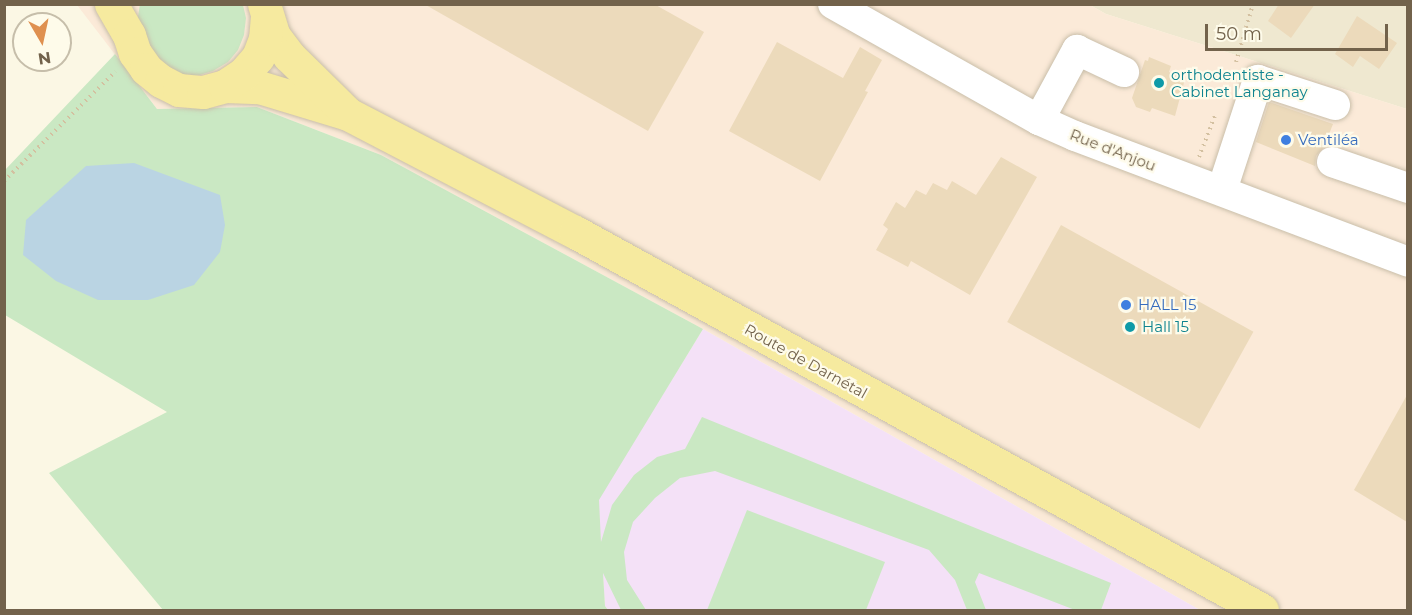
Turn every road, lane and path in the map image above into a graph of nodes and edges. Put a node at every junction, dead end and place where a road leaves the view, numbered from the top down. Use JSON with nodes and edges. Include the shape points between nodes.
{"nodes":[{"id":1,"x":111,"y":4,"type":"edge"},
{"id":2,"x":833,"y":4,"type":"edge"},
{"id":3,"x":265,"y":9,"type":"edge"},
{"id":4,"x":132,"y":31,"type":"edge"},
{"id":5,"x":1124,"y":72,"type":"dead end"},
{"id":6,"x":225,"y":86,"type":"junction"},
{"id":7,"x":1335,"y":105,"type":"dead end"},
{"id":8,"x":348,"y":114,"type":"junction"},
{"id":9,"x":1039,"y":120,"type":"junction"},
{"id":10,"x":1332,"y":162,"type":"dead end"},
{"id":11,"x":4,"y":181,"type":"edge"},
{"id":12,"x":1407,"y":188,"type":"edge"},
{"id":13,"x":1222,"y":190,"type":"junction"},
{"id":14,"x":1407,"y":262,"type":"edge"},
{"id":15,"x":1246,"y":607,"type":"edge"}],
"edges":[{"from":1,"to":4,"type":"main road"},
{"from":2,"to":9,"type":"street","name":"Rue d'Anjou"},
{"from":3,"to":6,"type":"main road","via":[[265,39],[258,57]]},
{"from":3,"to":8,"type":"main road","via":[[274,36],[289,56]]},
{"from":4,"to":6,"type":"main road","via":[[146,69],[160,81],[179,90],[203,92]]},
{"from":4,"to":11,"type":"path"},
{"from":5,"to":9,"type":"street","via":[[1077,50]]},
{"from":6,"to":8,"type":"main road","via":[[259,87]]},
{"from":7,"to":13,"type":"street","via":[[1258,80]]},
{"from":8,"to":15,"type":"main road","name":"Route de Darnétal","via":[[575,232]]},
{"from":9,"to":13,"type":"street","name":"Rue d'Anjou"},
{"from":10,"to":12,"type":"street"},
{"from":13,"to":14,"type":"street","name":"Rue d'Anjou"}]}
